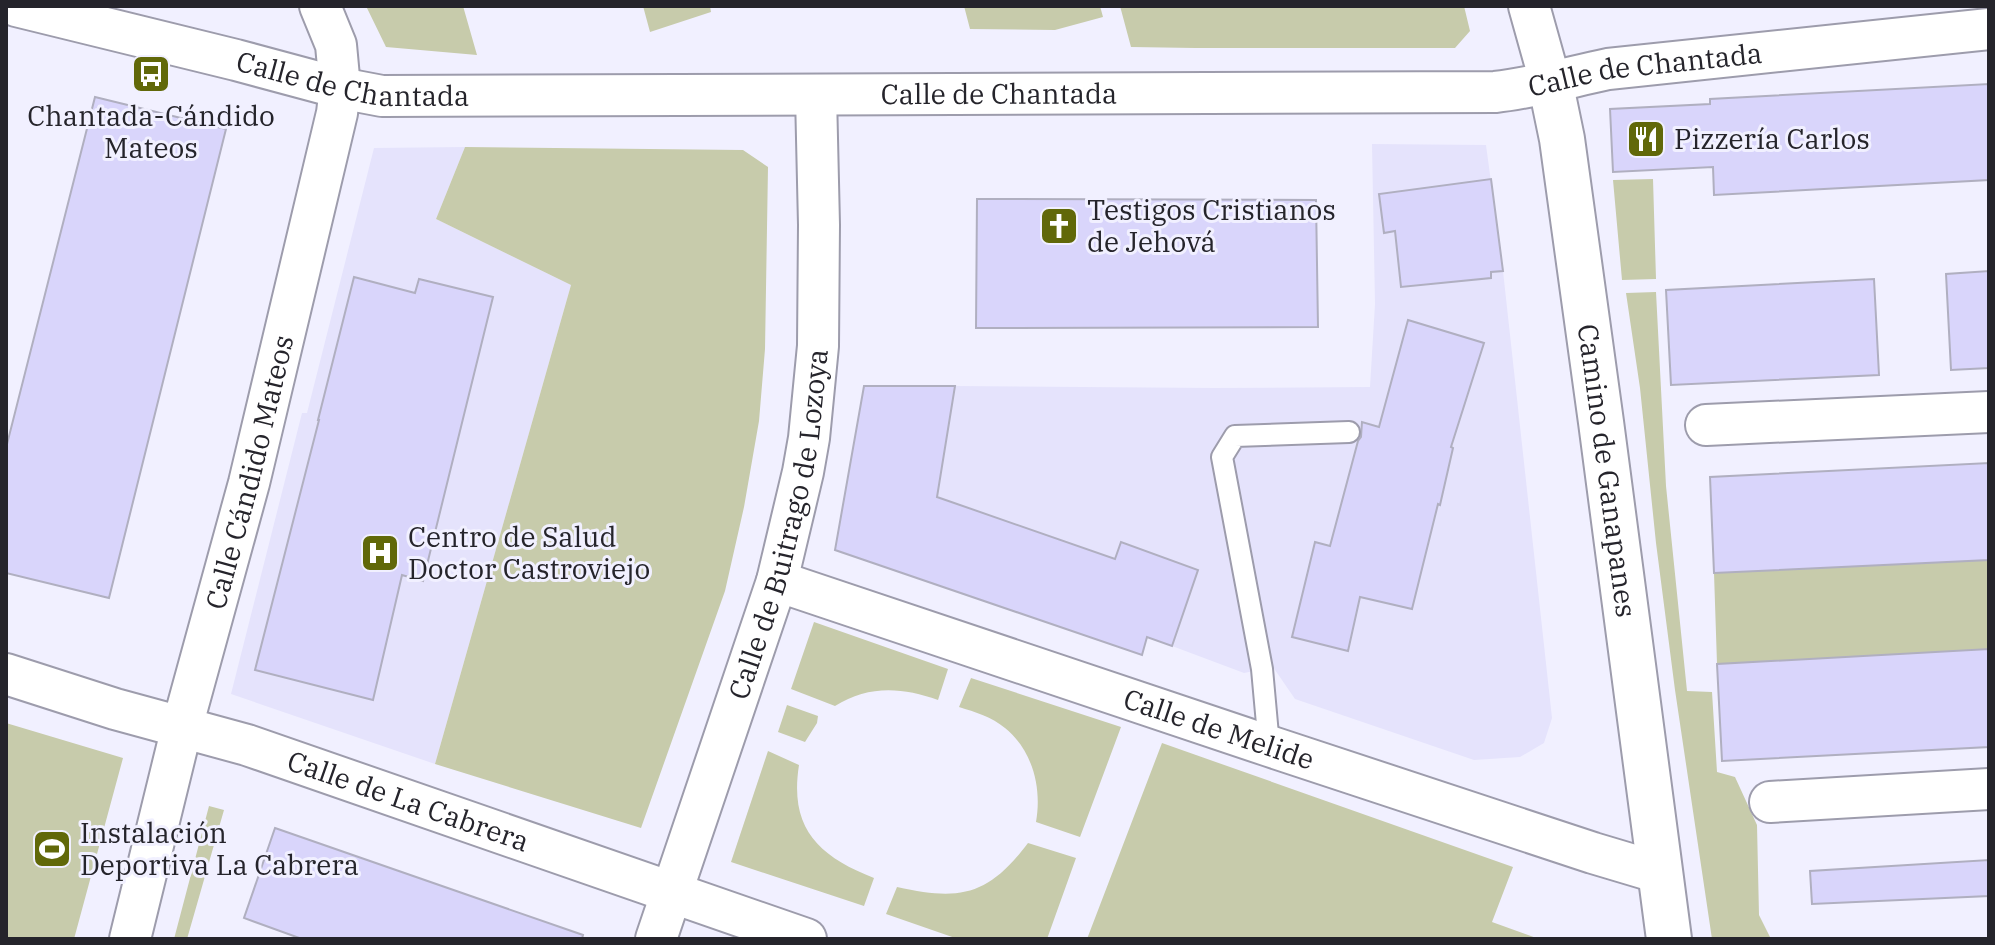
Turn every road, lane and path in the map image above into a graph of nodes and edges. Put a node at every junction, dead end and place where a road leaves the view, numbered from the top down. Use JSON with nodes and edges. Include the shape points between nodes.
{"nodes":[{"id":1,"x":16,"y":6,"type":"edge"},
{"id":2,"x":320,"y":6,"type":"edge"},
{"id":3,"x":1529,"y":6,"type":"edge"},
{"id":4,"x":1989,"y":29,"type":"edge"},
{"id":5,"x":1550,"y":81,"type":"junction"},
{"id":6,"x":340,"y":88,"type":"junction"},
{"id":7,"x":816,"y":95,"type":"junction"},
{"id":8,"x":1989,"y":412,"type":"edge"},
{"id":9,"x":1706,"y":425,"type":"dead end"},
{"id":10,"x":1349,"y":432,"type":"dead end"},
{"id":11,"x":777,"y":581,"type":"junction"},
{"id":12,"x":6,"y":674,"type":"edge"},
{"id":13,"x":182,"y":727,"type":"junction"},
{"id":14,"x":1269,"y":746,"type":"junction"},
{"id":15,"x":1989,"y":789,"type":"edge"},
{"id":16,"x":1770,"y":802,"type":"dead end"},
{"id":17,"x":1660,"y":873,"type":"junction"},
{"id":18,"x":672,"y":893,"type":"junction"},
{"id":19,"x":130,"y":939,"type":"edge"},
{"id":20,"x":656,"y":939,"type":"edge"},
{"id":21,"x":806,"y":939,"type":"edge"},
{"id":22,"x":1669,"y":939,"type":"edge"}],
"edges":[{"from":1,"to":6,"type":"street","name":"Calle de Chantada"},
{"from":2,"to":6,"type":"street","name":"Calle Cándido Mateos","via":[[336,45]]},
{"from":3,"to":5,"type":"street","name":"Camino de Ganapanes"},
{"from":4,"to":5,"type":"street","name":"Calle de Chantada","via":[[1608,69]]},
{"from":5,"to":7,"type":"street","name":"Calle de Chantada","via":[[1495,92]]},
{"from":5,"to":17,"type":"street","name":"Camino de Ganapanes"},
{"from":6,"to":7,"type":"street","name":"Calle de Chantada","via":[[382,96]]},
{"from":6,"to":13,"type":"street","name":"Calle Cándido Mateos","via":[[249,483]]},
{"from":7,"to":11,"type":"street","name":"Calle de Buitrago de Lozoya","via":[[815,377],[803,472]]},
{"from":8,"to":9,"type":"street"},
{"from":10,"to":14,"type":"lane","via":[[1235,436],[1222,457],[1262,669]]},
{"from":11,"to":14,"type":"street","name":"Calle de Melide"},
{"from":11,"to":18,"type":"street","name":"Calle de Buitrago de Lozoya"},
{"from":12,"to":13,"type":"street","name":"Calle de La Cabrera"},
{"from":13,"to":18,"type":"street","name":"Calle de La Cabrera"},
{"from":13,"to":19,"type":"street","name":"Calle Cándido Mateos"},
{"from":14,"to":17,"type":"street","name":"Calle de Melide"},
{"from":15,"to":16,"type":"street"},
{"from":17,"to":22,"type":"street","name":"Camino de Ganapanes"},
{"from":18,"to":20,"type":"street","name":"Calle de Buitrago de Lozoya"},
{"from":18,"to":21,"type":"street","name":"Calle de La Cabrera"}]}
